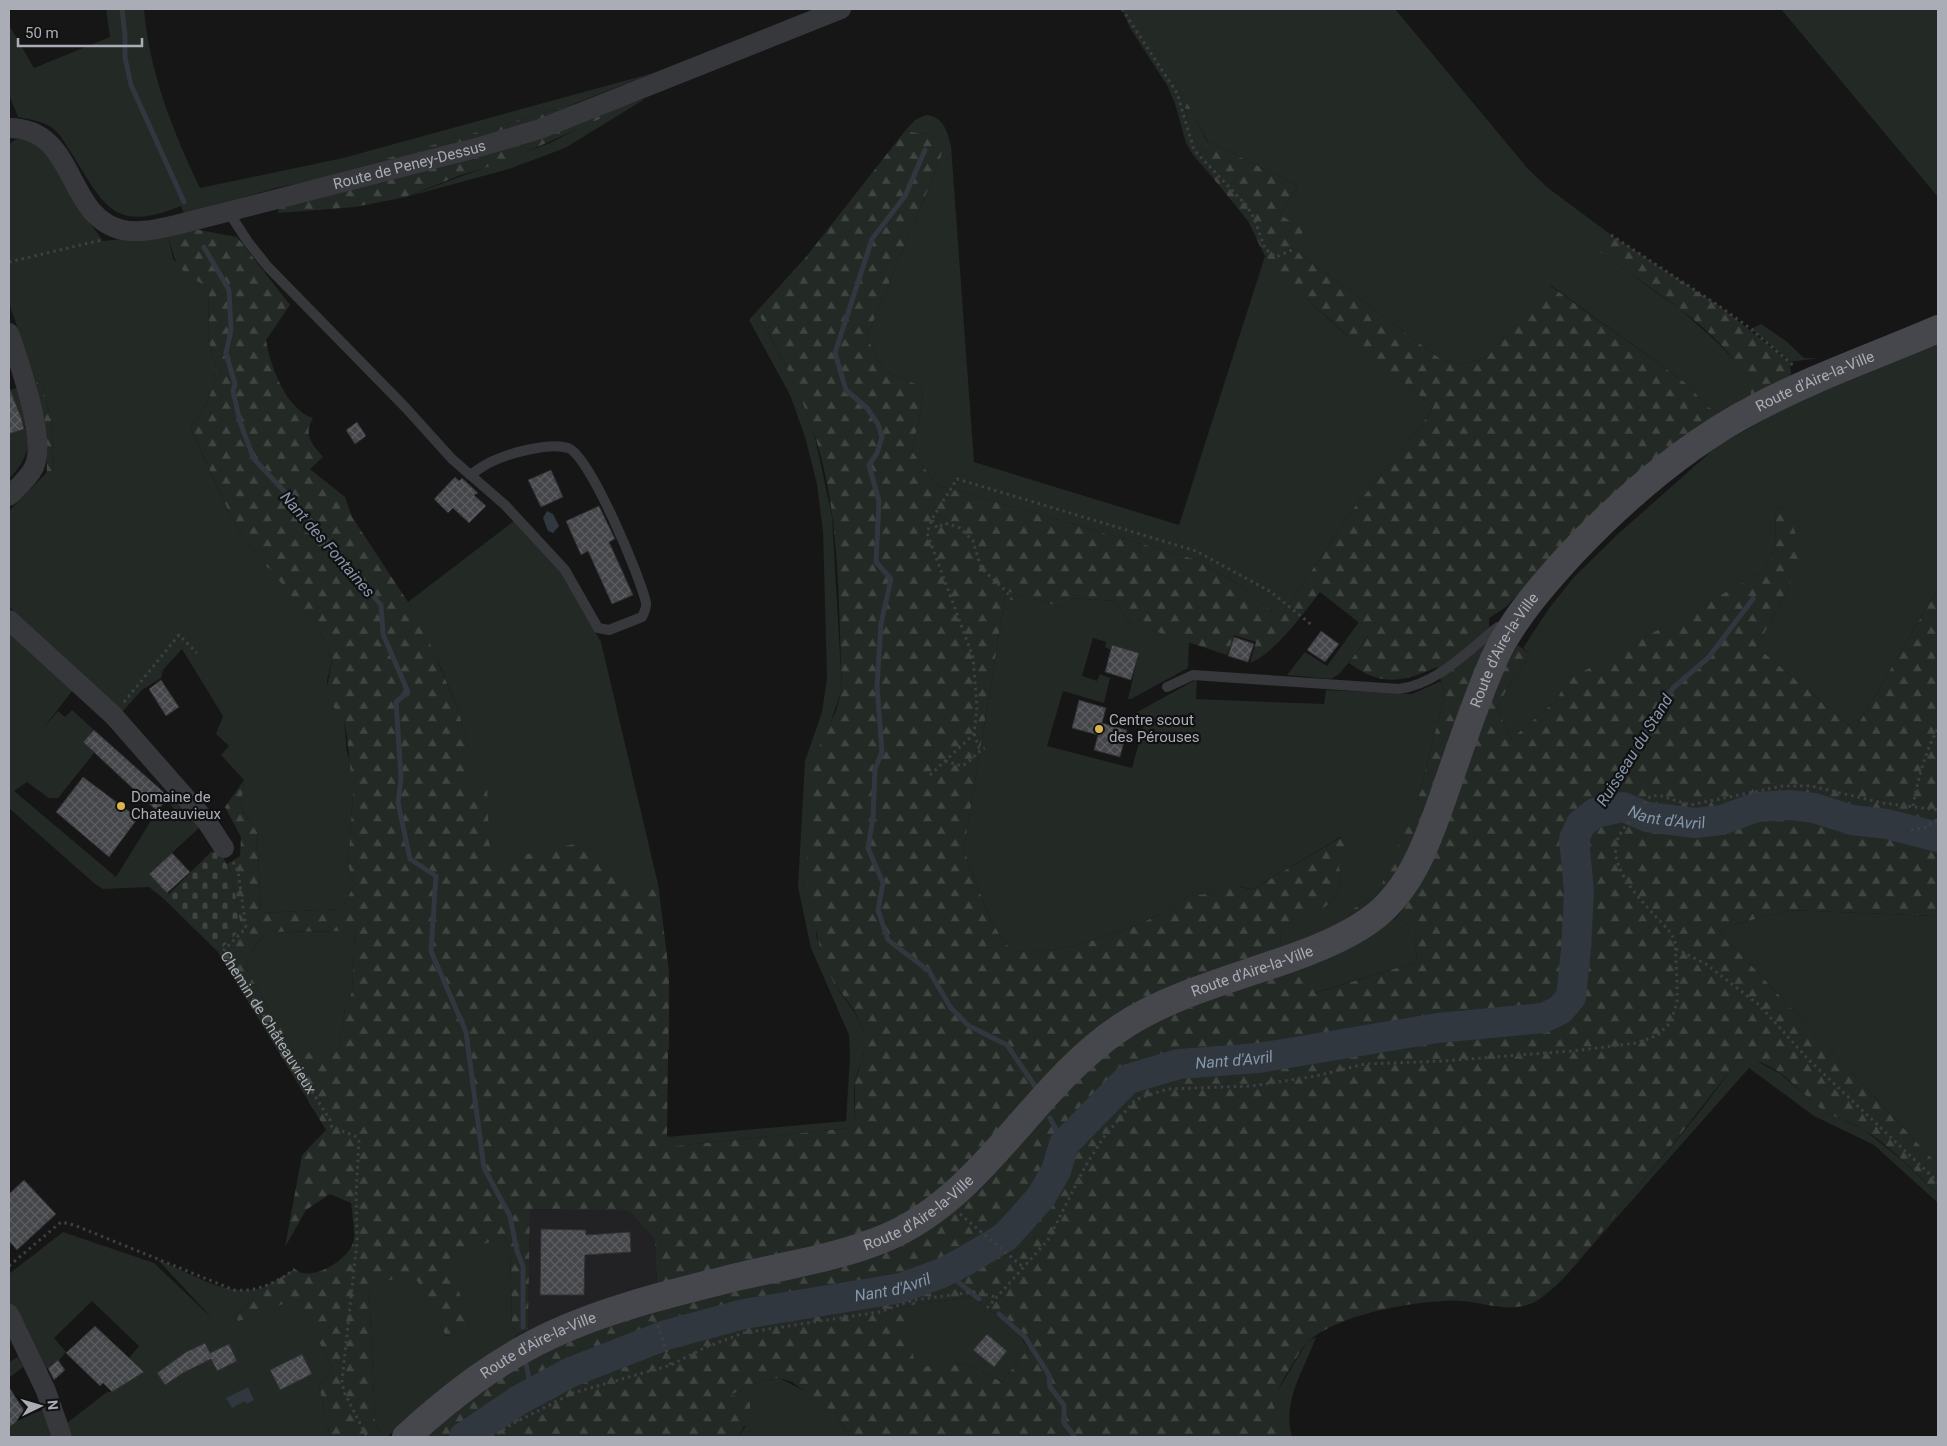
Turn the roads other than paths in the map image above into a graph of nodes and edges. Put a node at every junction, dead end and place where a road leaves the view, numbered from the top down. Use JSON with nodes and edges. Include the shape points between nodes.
{"nodes":[{"id":1,"x":841,"y":9,"type":"edge"},
{"id":2,"x":9,"y":128,"type":"edge"},
{"id":3,"x":228,"y":211,"type":"junction"},
{"id":4,"x":1938,"y":329,"type":"edge"},
{"id":5,"x":9,"y":333,"type":"edge"},
{"id":6,"x":470,"y":475,"type":"junction"},
{"id":7,"x":9,"y":496,"type":"edge"},
{"id":8,"x":9,"y":620,"type":"edge"},
{"id":9,"x":1512,"y":626,"type":"junction"},
{"id":10,"x":1167,"y":686,"type":"dead end"},
{"id":11,"x":224,"y":848,"type":"road end"},
{"id":12,"x":9,"y":1314,"type":"edge"},
{"id":13,"x":62,"y":1437,"type":"edge"},
{"id":14,"x":406,"y":1437,"type":"edge"}],
"edges":[{"from":1,"to":3,"type":"street","name":"Route de Peney-Dessus","via":[[540,129],[463,152]]},
{"from":2,"to":3,"type":"street","name":"Route de Peney-Dessus","via":[[31,130],[46,138],[89,207],[105,222],[122,230],[160,228]]},
{"from":3,"to":6,"type":"lane","via":[[268,266]]},
{"from":4,"to":9,"type":"street","name":"Route d'Aire-la-Ville","via":[[1779,396],[1694,446],[1653,478],[1581,544]]},
{"from":5,"to":7,"type":"street","via":[[29,401],[37,453],[33,469]]},
{"from":6,"to":6,"type":"lane","via":[[505,505],[565,570],[598,628],[608,630],[642,617],[646,605],[636,570],[577,454],[566,447],[531,450],[492,461]]},
{"from":8,"to":11,"type":"street","via":[[113,714],[207,822]]},
{"from":9,"to":10,"type":"lane","via":[[1498,627],[1437,675],[1413,688],[1194,675]]},
{"from":9,"to":14,"type":"street","name":"Route d'Aire-la-Ville","via":[[1483,684],[1416,864],[1391,902],[1368,922],[1310,951],[1164,1004],[1117,1030],[1076,1065],[967,1180],[904,1229],[866,1245],[609,1313],[552,1335],[494,1367],[438,1408]]},
{"from":12,"to":13,"type":"street","via":[[46,1391]]}]}
